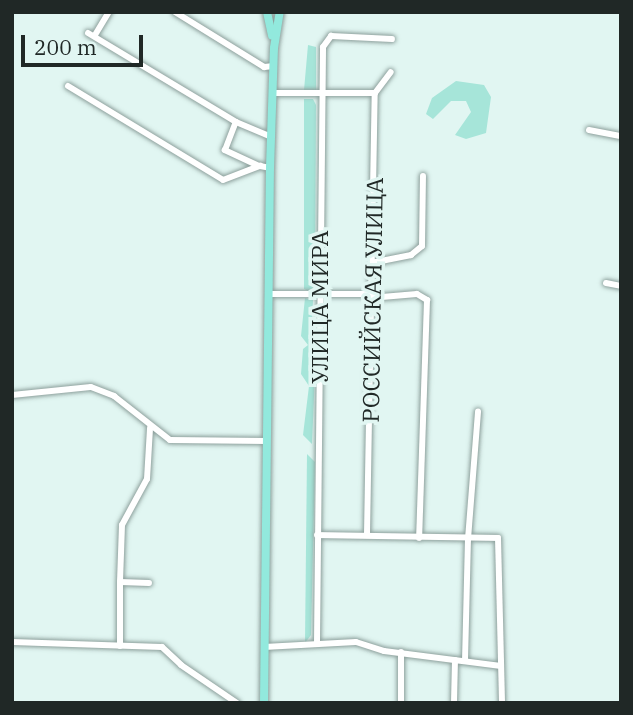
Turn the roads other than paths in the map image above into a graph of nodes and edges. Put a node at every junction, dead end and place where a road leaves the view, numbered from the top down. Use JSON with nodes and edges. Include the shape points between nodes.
{"nodes":[{"id":1,"x":109,"y":12,"type":"edge"},
{"id":2,"x":175,"y":12,"type":"edge"},
{"id":3,"x":274,"y":14,"type":"edge"},
{"id":4,"x":392,"y":39,"type":"dead end"},
{"id":5,"x":274,"y":66,"type":"junction"},
{"id":6,"x":391,"y":72,"type":"dead end"},
{"id":7,"x":68,"y":86,"type":"dead end"},
{"id":8,"x":274,"y":93,"type":"junction"},
{"id":9,"x":322,"y":93,"type":"junction"},
{"id":10,"x":375,"y":93,"type":"junction"},
{"id":11,"x":236,"y":122,"type":"junction"},
{"id":12,"x":589,"y":130,"type":"dead end"},
{"id":13,"x":621,"y":136,"type":"edge"},
{"id":14,"x":271,"y":137,"type":"junction"},
{"id":15,"x":260,"y":166,"type":"junction"},
{"id":16,"x":270,"y":168,"type":"junction"},
{"id":17,"x":423,"y":176,"type":"dead end"},
{"id":18,"x":371,"y":263,"type":"junction"},
{"id":19,"x":606,"y":283,"type":"dead end"},
{"id":20,"x":621,"y":286,"type":"edge"},
{"id":21,"x":268,"y":294,"type":"junction"},
{"id":22,"x":318,"y":295,"type":"junction"},
{"id":23,"x":370,"y":296,"type":"junction"},
{"id":24,"x":12,"y":394,"type":"edge"},
{"id":25,"x":478,"y":411,"type":"dead end"},
{"id":26,"x":150,"y":428,"type":"junction"},
{"id":27,"x":267,"y":441,"type":"junction"},
{"id":28,"x":367,"y":534,"type":"junction"},
{"id":29,"x":317,"y":535,"type":"junction"},
{"id":30,"x":419,"y":538,"type":"junction"},
{"id":31,"x":468,"y":539,"type":"junction"},
{"id":32,"x":120,"y":582,"type":"junction"},
{"id":33,"x":149,"y":583,"type":"dead end"},
{"id":34,"x":12,"y":642,"type":"edge"},
{"id":35,"x":317,"y":643,"type":"junction"},
{"id":36,"x":120,"y":646,"type":"junction"},
{"id":37,"x":264,"y":647,"type":"junction"},
{"id":38,"x":401,"y":652,"type":"junction"},
{"id":39,"x":455,"y":660,"type":"junction"},
{"id":40,"x":465,"y":661,"type":"junction"},
{"id":41,"x":501,"y":666,"type":"junction"},
{"id":42,"x":237,"y":703,"type":"edge"},
{"id":43,"x":264,"y":703,"type":"edge"},
{"id":44,"x":401,"y":703,"type":"edge"},
{"id":45,"x":454,"y":703,"type":"edge"},
{"id":46,"x":502,"y":703,"type":"edge"}],
"edges":[{"from":1,"to":11,"type":"street","via":[[92,34]]},
{"from":2,"to":5,"type":"street","via":[[264,67]]},
{"from":3,"to":5,"type":"main road"},
{"from":4,"to":9,"type":"street","name":"УЛИЦА МИРА","via":[[326,38]]},
{"from":5,"to":8,"type":"main road"},
{"from":6,"to":10,"type":"street"},
{"from":7,"to":15,"type":"street","via":[[223,180]]},
{"from":8,"to":9,"type":"street"},
{"from":8,"to":14,"type":"main road"},
{"from":9,"to":10,"type":"street"},
{"from":9,"to":22,"type":"street","name":"УЛИЦА МИРА"},
{"from":10,"to":18,"type":"street","name":"РОССИЙСКАЯ УЛИЦА"},
{"from":11,"to":14,"type":"street"},
{"from":11,"to":15,"type":"street","via":[[225,150]]},
{"from":12,"to":13,"type":"street"},
{"from":14,"to":16,"type":"main road"},
{"from":15,"to":16,"type":"street"},
{"from":16,"to":21,"type":"main road"},
{"from":17,"to":18,"type":"street","via":[[422,246],[411,255]]},
{"from":18,"to":23,"type":"street","name":"РОССИЙСКАЯ УЛИЦА"},
{"from":19,"to":20,"type":"street"},
{"from":21,"to":22,"type":"street"},
{"from":21,"to":27,"type":"main road"},
{"from":22,"to":23,"type":"street"},
{"from":22,"to":29,"type":"street","name":"УЛИЦА МИРА"},
{"from":23,"to":28,"type":"street","name":"РОССИЙСКАЯ УЛИЦА"},
{"from":23,"to":30,"type":"street","via":[[416,294],[427,300]]},
{"from":24,"to":26,"type":"street","via":[[91,387],[114,396]]},
{"from":25,"to":31,"type":"street"},
{"from":26,"to":27,"type":"street","via":[[170,440]]},
{"from":26,"to":32,"type":"street","via":[[147,479],[122,525]]},
{"from":27,"to":37,"type":"main road"},
{"from":28,"to":29,"type":"street"},
{"from":28,"to":30,"type":"street"},
{"from":29,"to":35,"type":"street","name":"УЛИЦА МИРА"},
{"from":30,"to":31,"type":"street"},
{"from":31,"to":40,"type":"street"},
{"from":31,"to":41,"type":"street","via":[[498,538]]},
{"from":32,"to":33,"type":"street"},
{"from":32,"to":36,"type":"street"},
{"from":34,"to":36,"type":"street"},
{"from":35,"to":37,"type":"street"},
{"from":35,"to":38,"type":"street","via":[[356,642]]},
{"from":36,"to":42,"type":"street","via":[[162,647]]},
{"from":37,"to":43,"type":"main road"},
{"from":38,"to":39,"type":"street"},
{"from":38,"to":44,"type":"street"},
{"from":39,"to":40,"type":"street"},
{"from":39,"to":45,"type":"street"},
{"from":40,"to":41,"type":"street"},
{"from":41,"to":46,"type":"street"}]}
